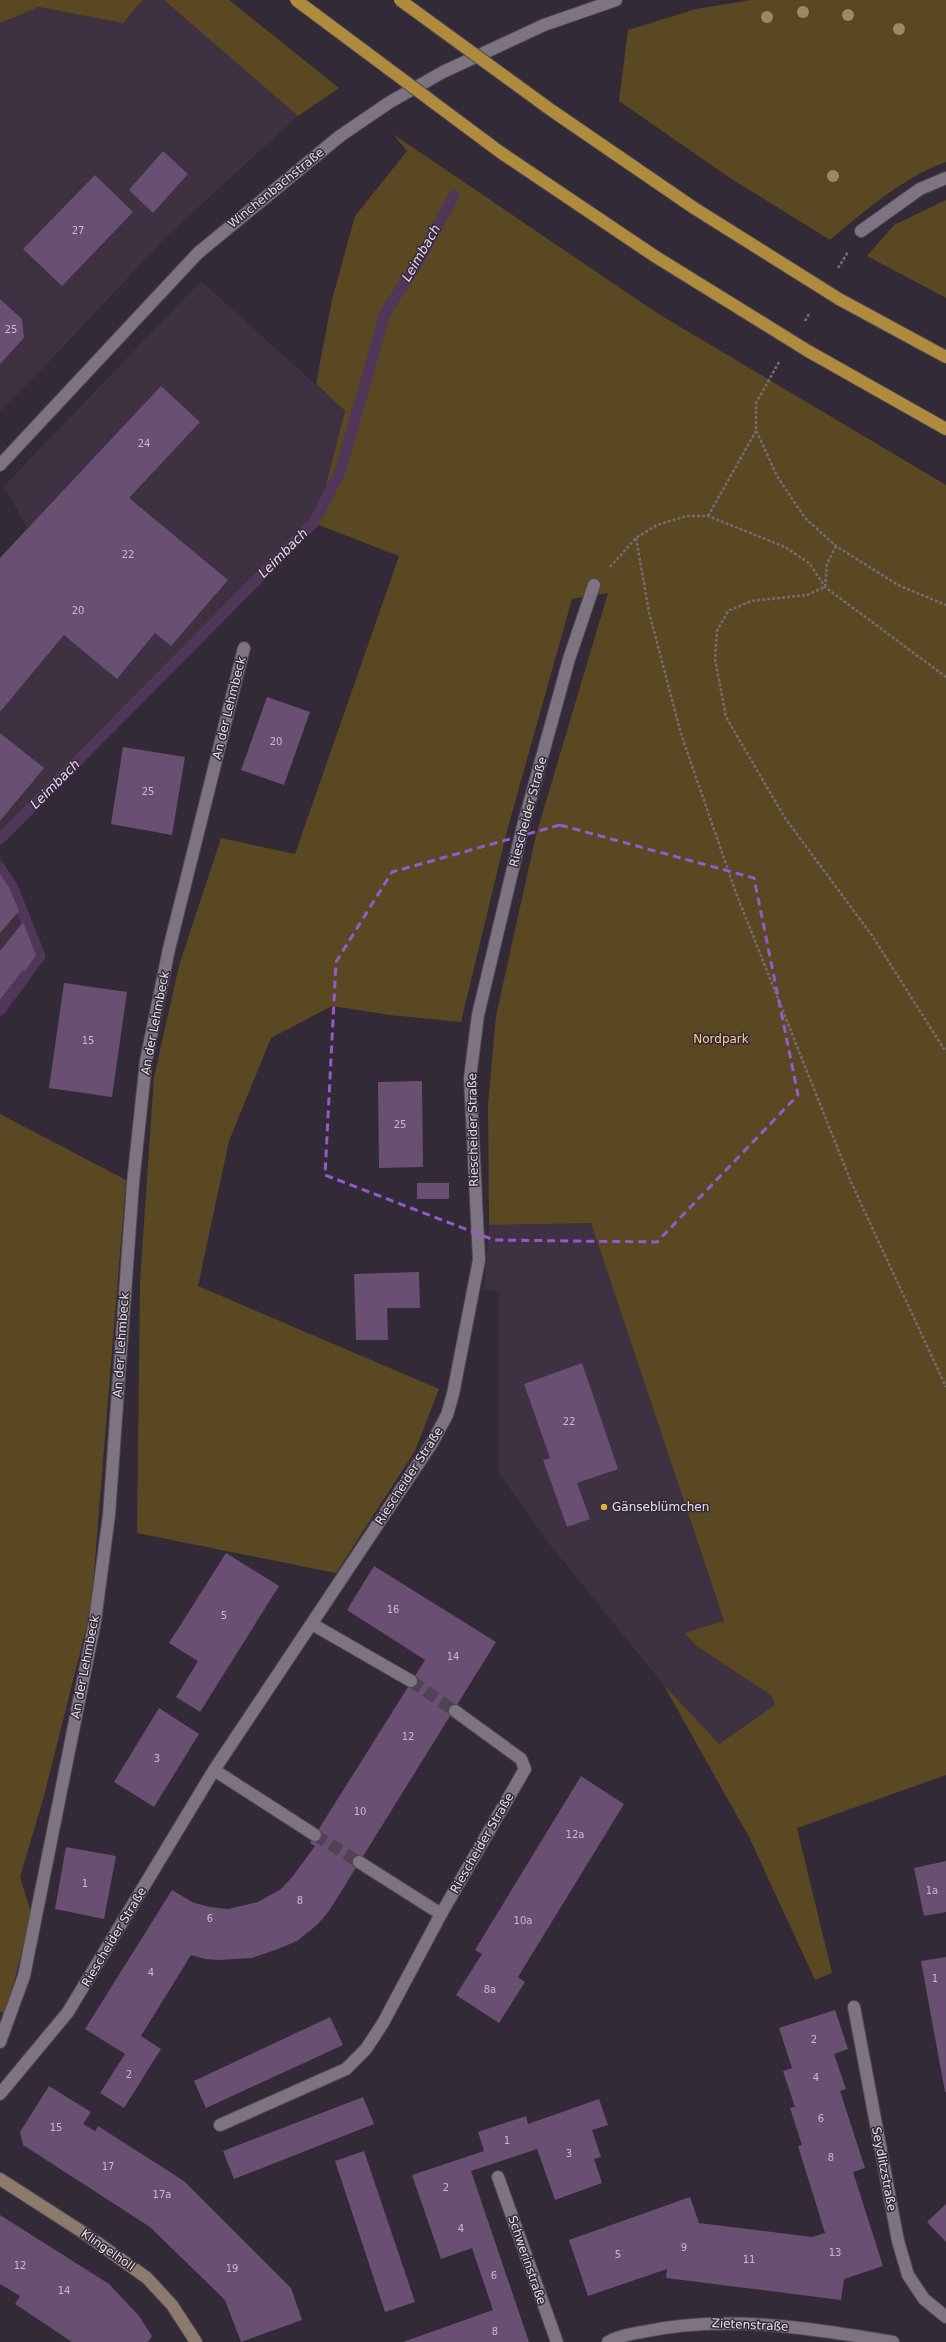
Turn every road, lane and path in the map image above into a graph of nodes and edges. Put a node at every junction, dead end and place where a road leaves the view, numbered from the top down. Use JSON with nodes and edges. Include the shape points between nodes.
{"nodes":[{"id":1,"x":296,"y":0,"type":"edge"},
{"id":2,"x":400,"y":0,"type":"edge"},
{"id":3,"x":616,"y":0,"type":"edge"},
{"id":4,"x":946,"y":178,"type":"edge"},
{"id":5,"x":861,"y":231,"type":"joint"},
{"id":6,"x":836,"y":271,"type":"dead end"},
{"id":7,"x":811,"y":310,"type":"dead end"},
{"id":8,"x":803,"y":323,"type":"dead end"},
{"id":9,"x":783,"y":356,"type":"dead end"},
{"id":10,"x":946,"y":357,"type":"edge"},
{"id":11,"x":946,"y":429,"type":"edge"},
{"id":12,"x":756,"y":430,"type":"junction"},
{"id":13,"x":0,"y":465,"type":"edge"},
{"id":14,"x":708,"y":516,"type":"junction"},
{"id":15,"x":636,"y":538,"type":"junction"},
{"id":16,"x":836,"y":546,"type":"junction"},
{"id":17,"x":594,"y":585,"type":"joint"},
{"id":18,"x":825,"y":587,"type":"junction"},
{"id":19,"x":946,"y":605,"type":"edge"},
{"id":20,"x":244,"y":648,"type":"dead end"},
{"id":21,"x":946,"y":677,"type":"edge"},
{"id":22,"x":946,"y":1052,"type":"edge"},
{"id":23,"x":946,"y":1387,"type":"edge"},
{"id":24,"x":312,"y":1624,"type":"junction"},
{"id":25,"x":411,"y":1681,"type":"tunnel mouth"},
{"id":26,"x":455,"y":1711,"type":"tunnel mouth"},
{"id":27,"x":214,"y":1770,"type":"junction"},
{"id":28,"x":315,"y":1835,"type":"tunnel mouth"},
{"id":29,"x":359,"y":1862,"type":"tunnel mouth"},
{"id":30,"x":440,"y":1914,"type":"junction"},
{"id":31,"x":854,"y":2007,"type":"dead end"},
{"id":32,"x":0,"y":2042,"type":"edge"},
{"id":33,"x":0,"y":2094,"type":"edge"},
{"id":34,"x":220,"y":2125,"type":"dead end"},
{"id":35,"x":498,"y":2177,"type":"dead end"},
{"id":36,"x":0,"y":2179,"type":"edge"},
{"id":37,"x":946,"y":2317,"type":"edge"},
{"id":38,"x":196,"y":2342,"type":"edge"},
{"id":39,"x":557,"y":2342,"type":"edge"},
{"id":40,"x":608,"y":2342,"type":"edge"},
{"id":41,"x":894,"y":2342,"type":"edge"}],
"edges":[{"from":1,"to":11,"type":"highway","bridge":true,"via":[[500,152],[656,257],[808,351]]},
{"from":2,"to":10,"type":"highway","bridge":true,"via":[[551,110],[694,208],[839,299]]},
{"from":3,"to":13,"type":"street","name":"Winchenbachstraße","via":[[544,25],[443,72],[390,102],[340,136],[198,253]]},
{"from":4,"to":5,"type":"street","via":[[920,189]]},
{"from":5,"to":6,"type":"path"},
{"from":7,"to":8,"type":"path"},
{"from":9,"to":12,"type":"path","via":[[756,403]]},
{"from":12,"to":14,"type":"path"},
{"from":12,"to":16,"type":"path","via":[[777,476],[805,518]]},
{"from":14,"to":15,"type":"path","via":[[687,516],[656,525]]},
{"from":14,"to":18,"type":"path","via":[[785,547],[810,564]]},
{"from":15,"to":17,"type":"path"},
{"from":15,"to":23,"type":"path","via":[[649,612],[681,734],[736,893],[851,1182]]},
{"from":16,"to":18,"type":"path","via":[[827,564]]},
{"from":16,"to":19,"type":"path","via":[[898,585]]},
{"from":17,"to":24,"type":"street","name":"Riescheider Straße","via":[[569,659],[523,826],[478,1015],[470,1078],[478,1260],[453,1394],[447,1416],[432,1443]]},
{"from":18,"to":21,"type":"path"},
{"from":18,"to":22,"type":"path","via":[[807,595],[751,601],[728,611],[717,631],[715,659],[726,716],[785,818],[873,937]]},
{"from":20,"to":32,"type":"street","name":"An der Lehmbeck","via":[[169,949],[146,1061],[133,1183],[109,1515],[95,1621],[24,1976]]},
{"from":24,"to":25,"type":"street"},
{"from":24,"to":27,"type":"street","name":"Riescheider Straße"},
{"from":26,"to":30,"type":"street","name":"Riescheider Straße","via":[[521,1759],[525,1770]]},
{"from":27,"to":28,"type":"street"},
{"from":27,"to":33,"type":"street","name":"Riescheider Straße","via":[[68,2012]]},
{"from":29,"to":30,"type":"street"},
{"from":30,"to":34,"type":"street","via":[[384,2023],[366,2049],[346,2069]]},
{"from":31,"to":37,"type":"street","name":"Seydlitzstraße","via":[[898,2241],[908,2275],[924,2299]]},
{"from":35,"to":39,"type":"street","name":"Schwerinstraße"},
{"from":36,"to":38,"type":"street","name":"Klingelholl","via":[[148,2278],[172,2305]]},
{"from":40,"to":41,"type":"street","name":"Zietenstraße","via":[[614,2338],[651,2330],[699,2323],[811,2328]]}]}
